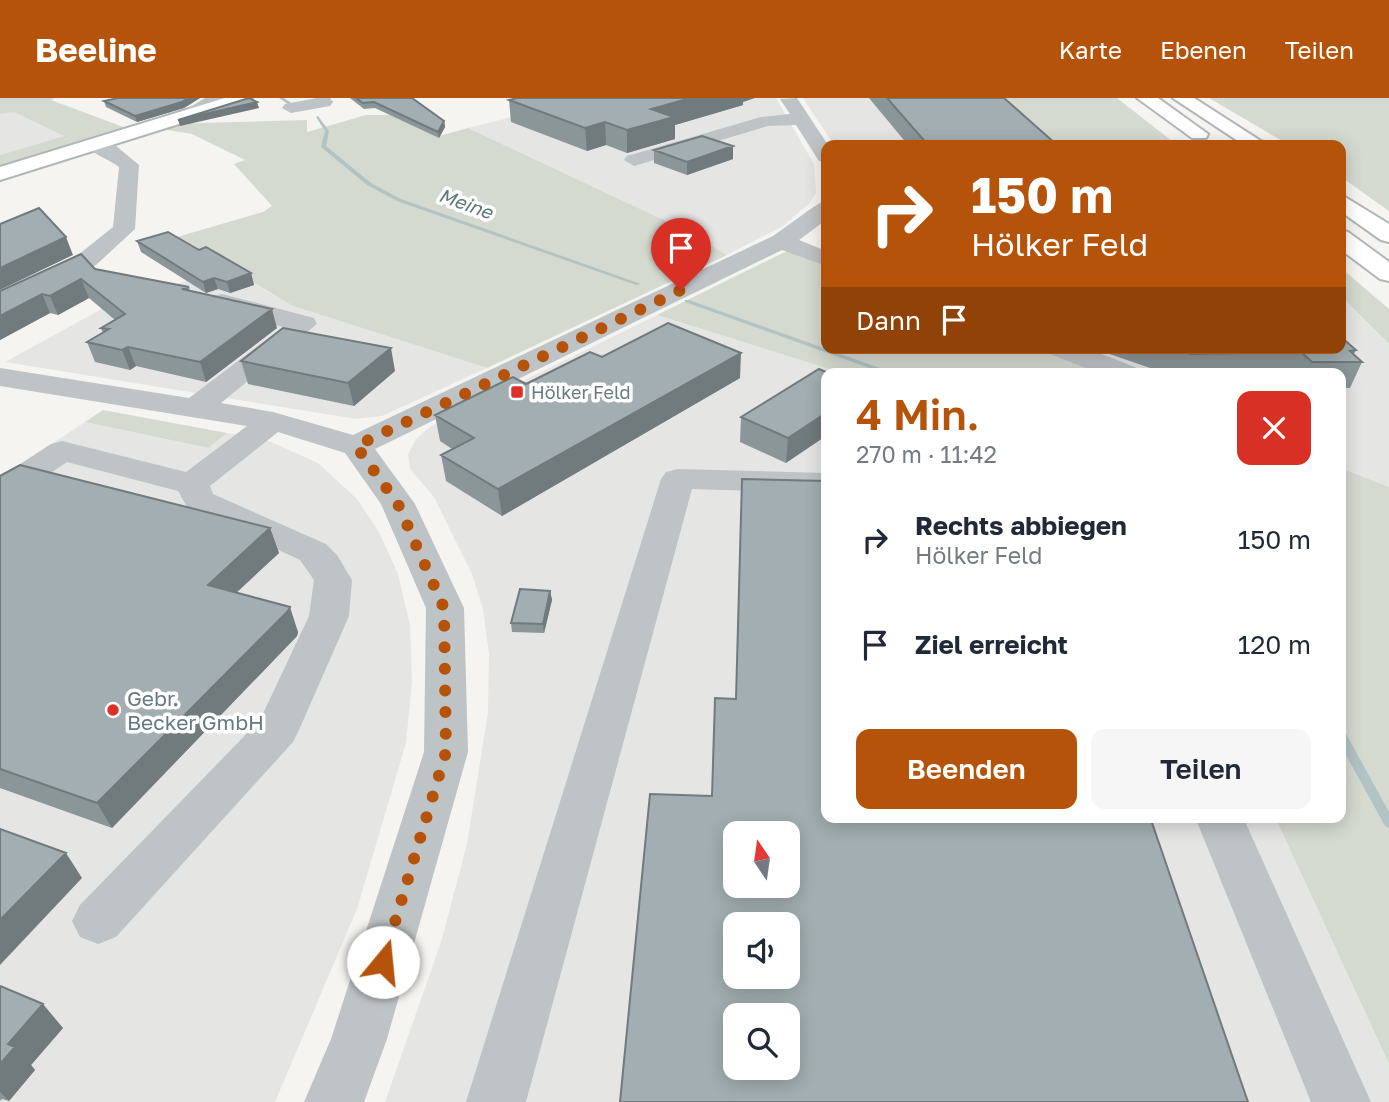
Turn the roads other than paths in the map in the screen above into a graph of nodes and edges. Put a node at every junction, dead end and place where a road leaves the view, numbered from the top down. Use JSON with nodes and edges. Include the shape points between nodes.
{"nodes":[{"id":1,"x":219,"y":98,"type":"edge"},
{"id":2,"x":243,"y":98,"type":"edge"},
{"id":3,"x":788,"y":98,"type":"edge"},
{"id":4,"x":1146,"y":98,"type":"edge"},
{"id":5,"x":1182,"y":98,"type":"edge"},
{"id":6,"x":324,"y":102,"type":"dead end"},
{"id":7,"x":291,"y":108,"type":"dead end"},
{"id":8,"x":191,"y":112,"type":"junction"},
{"id":9,"x":802,"y":119,"type":"junction"},
{"id":10,"x":1209,"y":140,"type":"edge"},
{"id":11,"x":1248,"y":140,"type":"edge"},
{"id":12,"x":93,"y":144,"type":"junction"},
{"id":13,"x":821,"y":149,"type":"edge"},
{"id":14,"x":634,"y":160,"type":"dead end"},
{"id":15,"x":0,"y":174,"type":"edge"},
{"id":16,"x":1346,"y":204,"type":"edge"},
{"id":17,"x":821,"y":212,"type":"edge"},
{"id":18,"x":1389,"y":235,"type":"edge"},
{"id":19,"x":781,"y":241,"type":"junction"},
{"id":20,"x":1346,"y":242,"type":"edge"},
{"id":21,"x":821,"y":257,"type":"edge"},
{"id":22,"x":1389,"y":274,"type":"edge"},
{"id":23,"x":217,"y":300,"type":"edge"},
{"id":24,"x":0,"y":303,"type":"edge"},
{"id":25,"x":1076,"y":354,"type":"edge"},
{"id":26,"x":1112,"y":368,"type":"edge"},
{"id":27,"x":0,"y":377,"type":"edge"},
{"id":28,"x":196,"y":408,"type":"junction"},
{"id":29,"x":273,"y":421,"type":"junction"},
{"id":30,"x":356,"y":446,"type":"junction"},
{"id":31,"x":821,"y":483,"type":"edge"},
{"id":32,"x":192,"y":484,"type":"junction"},
{"id":33,"x":0,"y":492,"type":"edge"},
{"id":34,"x":1222,"y":823,"type":"edge"},
{"id":35,"x":99,"y":922,"type":"dead end"},
{"id":36,"x":334,"y":1102,"type":"edge"},
{"id":37,"x":496,"y":1102,"type":"edge"},
{"id":38,"x":1340,"y":1102,"type":"edge"}],
"edges":[{"from":1,"to":8,"type":"street"},
{"from":2,"to":8,"type":"main road"},
{"from":3,"to":9,"type":"street"},
{"from":4,"to":10,"type":"main road"},
{"from":5,"to":11,"type":"main road"},
{"from":6,"to":7,"type":"street"},
{"from":8,"to":12,"type":"main road"},
{"from":9,"to":13,"type":"street"},
{"from":9,"to":14,"type":"street","via":[[766,121]]},
{"from":12,"to":15,"type":"main road"},
{"from":12,"to":24,"type":"street","via":[[108,149],[129,166],[124,229],[88,260]]},
{"from":16,"to":18,"type":"main road"},
{"from":17,"to":19,"type":"street"},
{"from":19,"to":21,"type":"street"},
{"from":19,"to":30,"type":"street"},
{"from":20,"to":22,"type":"main road"},
{"from":23,"to":28,"type":"street","via":[[304,324]]},
{"from":25,"to":26,"type":"street"},
{"from":27,"to":28,"type":"street"},
{"from":28,"to":29,"type":"street"},
{"from":29,"to":30,"type":"street"},
{"from":29,"to":32,"type":"street"},
{"from":30,"to":36,"type":"street","via":[[398,504],[444,608],[446,752],[359,1039]]},
{"from":31,"to":37,"type":"street","via":[[678,479]]},
{"from":32,"to":33,"type":"street","via":[[62,451]]},
{"from":32,"to":35,"type":"street","via":[[199,500],[313,552],[324,562],[333,580],[329,616],[277,730]]},
{"from":34,"to":38,"type":"street"}]}
